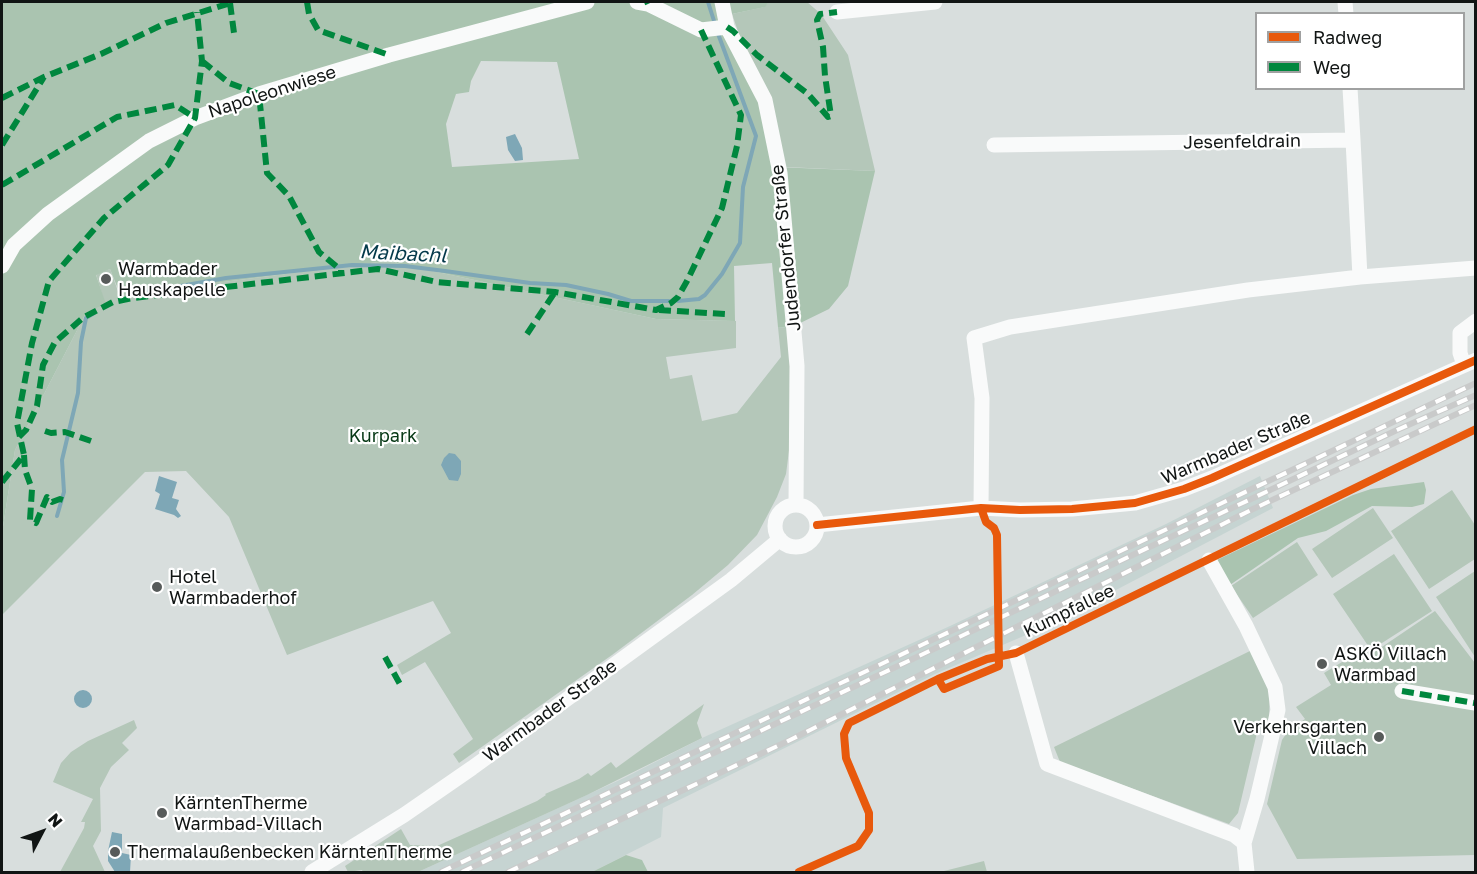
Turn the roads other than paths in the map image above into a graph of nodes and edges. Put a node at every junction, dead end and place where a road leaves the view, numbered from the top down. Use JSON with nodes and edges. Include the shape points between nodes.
{"nodes":[{"id":1,"x":587,"y":2,"type":"edge"},
{"id":2,"x":637,"y":2,"type":"edge"},
{"id":3,"x":722,"y":2,"type":"edge"},
{"id":4,"x":935,"y":2,"type":"edge"},
{"id":5,"x":909,"y":3,"type":"edge"},
{"id":6,"x":837,"y":12,"type":"dead end"},
{"id":7,"x":719,"y":28,"type":"junction"},
{"id":8,"x":1350,"y":90,"type":"edge"},
{"id":9,"x":1353,"y":140,"type":"junction"},
{"id":10,"x":994,"y":145,"type":"dead end"},
{"id":11,"x":2,"y":266,"type":"edge"},
{"id":12,"x":1476,"y":268,"type":"edge"},
{"id":13,"x":1360,"y":277,"type":"junction"},
{"id":14,"x":1476,"y":321,"type":"edge"},
{"id":15,"x":1470,"y":363,"type":"edge"},
{"id":16,"x":796,"y":506,"type":"junction"},
{"id":17,"x":981,"y":508,"type":"junction"},
{"id":18,"x":817,"y":525,"type":"junction"},
{"id":19,"x":780,"y":539,"type":"junction"},
{"id":20,"x":1209,"y":560,"type":"dead end"},
{"id":21,"x":1016,"y":653,"type":"dead end"},
{"id":22,"x":1402,"y":691,"type":"dead end"},
{"id":23,"x":1475,"y":703,"type":"edge"},
{"id":24,"x":1244,"y":843,"type":"junction"},
{"id":25,"x":312,"y":873,"type":"edge"},
{"id":26,"x":1247,"y":873,"type":"edge"}],
"edges":[{"from":1,"to":11,"type":"street","name":"Napoleonwiese","via":[[389,54],[195,118],[149,141],[48,214],[14,245]]},
{"from":2,"to":7,"type":"street","via":[[701,30]]},
{"from":3,"to":7,"type":"street","name":"Judendorfer Straße"},
{"from":4,"to":5,"type":"street"},
{"from":5,"to":6,"type":"street"},
{"from":7,"to":16,"type":"street","name":"Judendorfer Straße","via":[[765,100],[780,173],[797,366]]},
{"from":8,"to":9,"type":"street"},
{"from":9,"to":10,"type":"street","name":"Jesenfeldrain"},
{"from":9,"to":13,"type":"street"},
{"from":12,"to":13,"type":"street"},
{"from":13,"to":17,"type":"street","via":[[1010,327],[974,338],[982,398]]},
{"from":14,"to":15,"type":"street","via":[[1460,333],[1460,354]]},
{"from":15,"to":17,"type":"street","name":"Warmbader Straße","via":[[1184,489],[1099,508]]},
{"from":16,"to":18,"type":"street","via":[[812,513]]},
{"from":16,"to":19,"type":"street","via":[[784,509],[777,519]]},
{"from":17,"to":18,"type":"street","name":"Warmbader Straße"},
{"from":18,"to":19,"type":"street","via":[[814,537],[803,546],[790,546]]},
{"from":19,"to":25,"type":"street","name":"Warmbader Straße","via":[[731,580],[472,768]]},
{"from":20,"to":24,"type":"street","via":[[1275,687],[1278,710]]},
{"from":21,"to":24,"type":"street","name":"Kumpfallee","via":[[1047,764],[1234,835]]},
{"from":22,"to":23,"type":"street"},
{"from":24,"to":26,"type":"street"}]}
